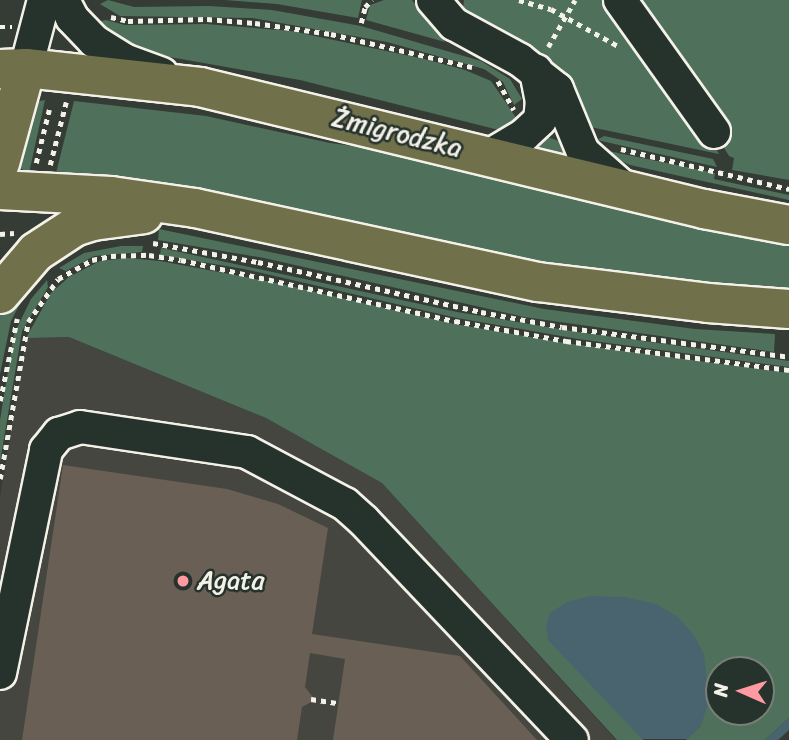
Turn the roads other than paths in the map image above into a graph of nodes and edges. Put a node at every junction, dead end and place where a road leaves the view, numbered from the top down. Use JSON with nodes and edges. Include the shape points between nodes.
{"nodes":[{"id":1,"x":44,"y":0,"type":"edge"},
{"id":2,"x":63,"y":0,"type":"edge"},
{"id":3,"x":433,"y":0,"type":"edge"},
{"id":4,"x":620,"y":0,"type":"edge"},
{"id":5,"x":542,"y":59,"type":"junction"},
{"id":6,"x":13,"y":69,"type":"edge"},
{"id":7,"x":200,"y":87,"type":"junction"},
{"id":8,"x":713,"y":132,"type":"dead end"},
{"id":9,"x":489,"y":156,"type":"junction"},
{"id":10,"x":18,"y":163,"type":"edge"},
{"id":11,"x":0,"y":190,"type":"edge"},
{"id":12,"x":626,"y":190,"type":"junction"},
{"id":13,"x":195,"y":208,"type":"junction"},
{"id":14,"x":789,"y":225,"type":"edge"},
{"id":15,"x":9,"y":304,"type":"edge"},
{"id":16,"x":789,"y":309,"type":"edge"},
{"id":17,"x":0,"y":673,"type":"edge"},
{"id":18,"x":572,"y":740,"type":"edge"}],
"edges":[{"from":1,"to":6,"type":"street"},
{"from":2,"to":7,"type":"street","via":[[80,29],[124,60]]},
{"from":3,"to":5,"type":"street","via":[[454,24]]},
{"from":4,"to":8,"type":"street"},
{"from":5,"to":9,"type":"street","via":[[540,120]]},
{"from":5,"to":12,"type":"street","via":[[583,152]]},
{"from":6,"to":7,"type":"main road","name":"Żmigrodzka"},
{"from":6,"to":10,"type":"main road"},
{"from":7,"to":9,"type":"main road","name":"Żmigrodzka"},
{"from":9,"to":12,"type":"main road","name":"Żmigrodzka"},
{"from":11,"to":13,"type":"main road","via":[[111,195]]},
{"from":12,"to":14,"type":"main road","name":"Żmigrodzka"},
{"from":13,"to":15,"type":"main road","via":[[74,227],[36,252]]},
{"from":13,"to":16,"type":"main road","via":[[538,282]]},
{"from":17,"to":18,"type":"street","via":[[46,450],[59,434],[80,427],[247,452],[345,504]]}]}
